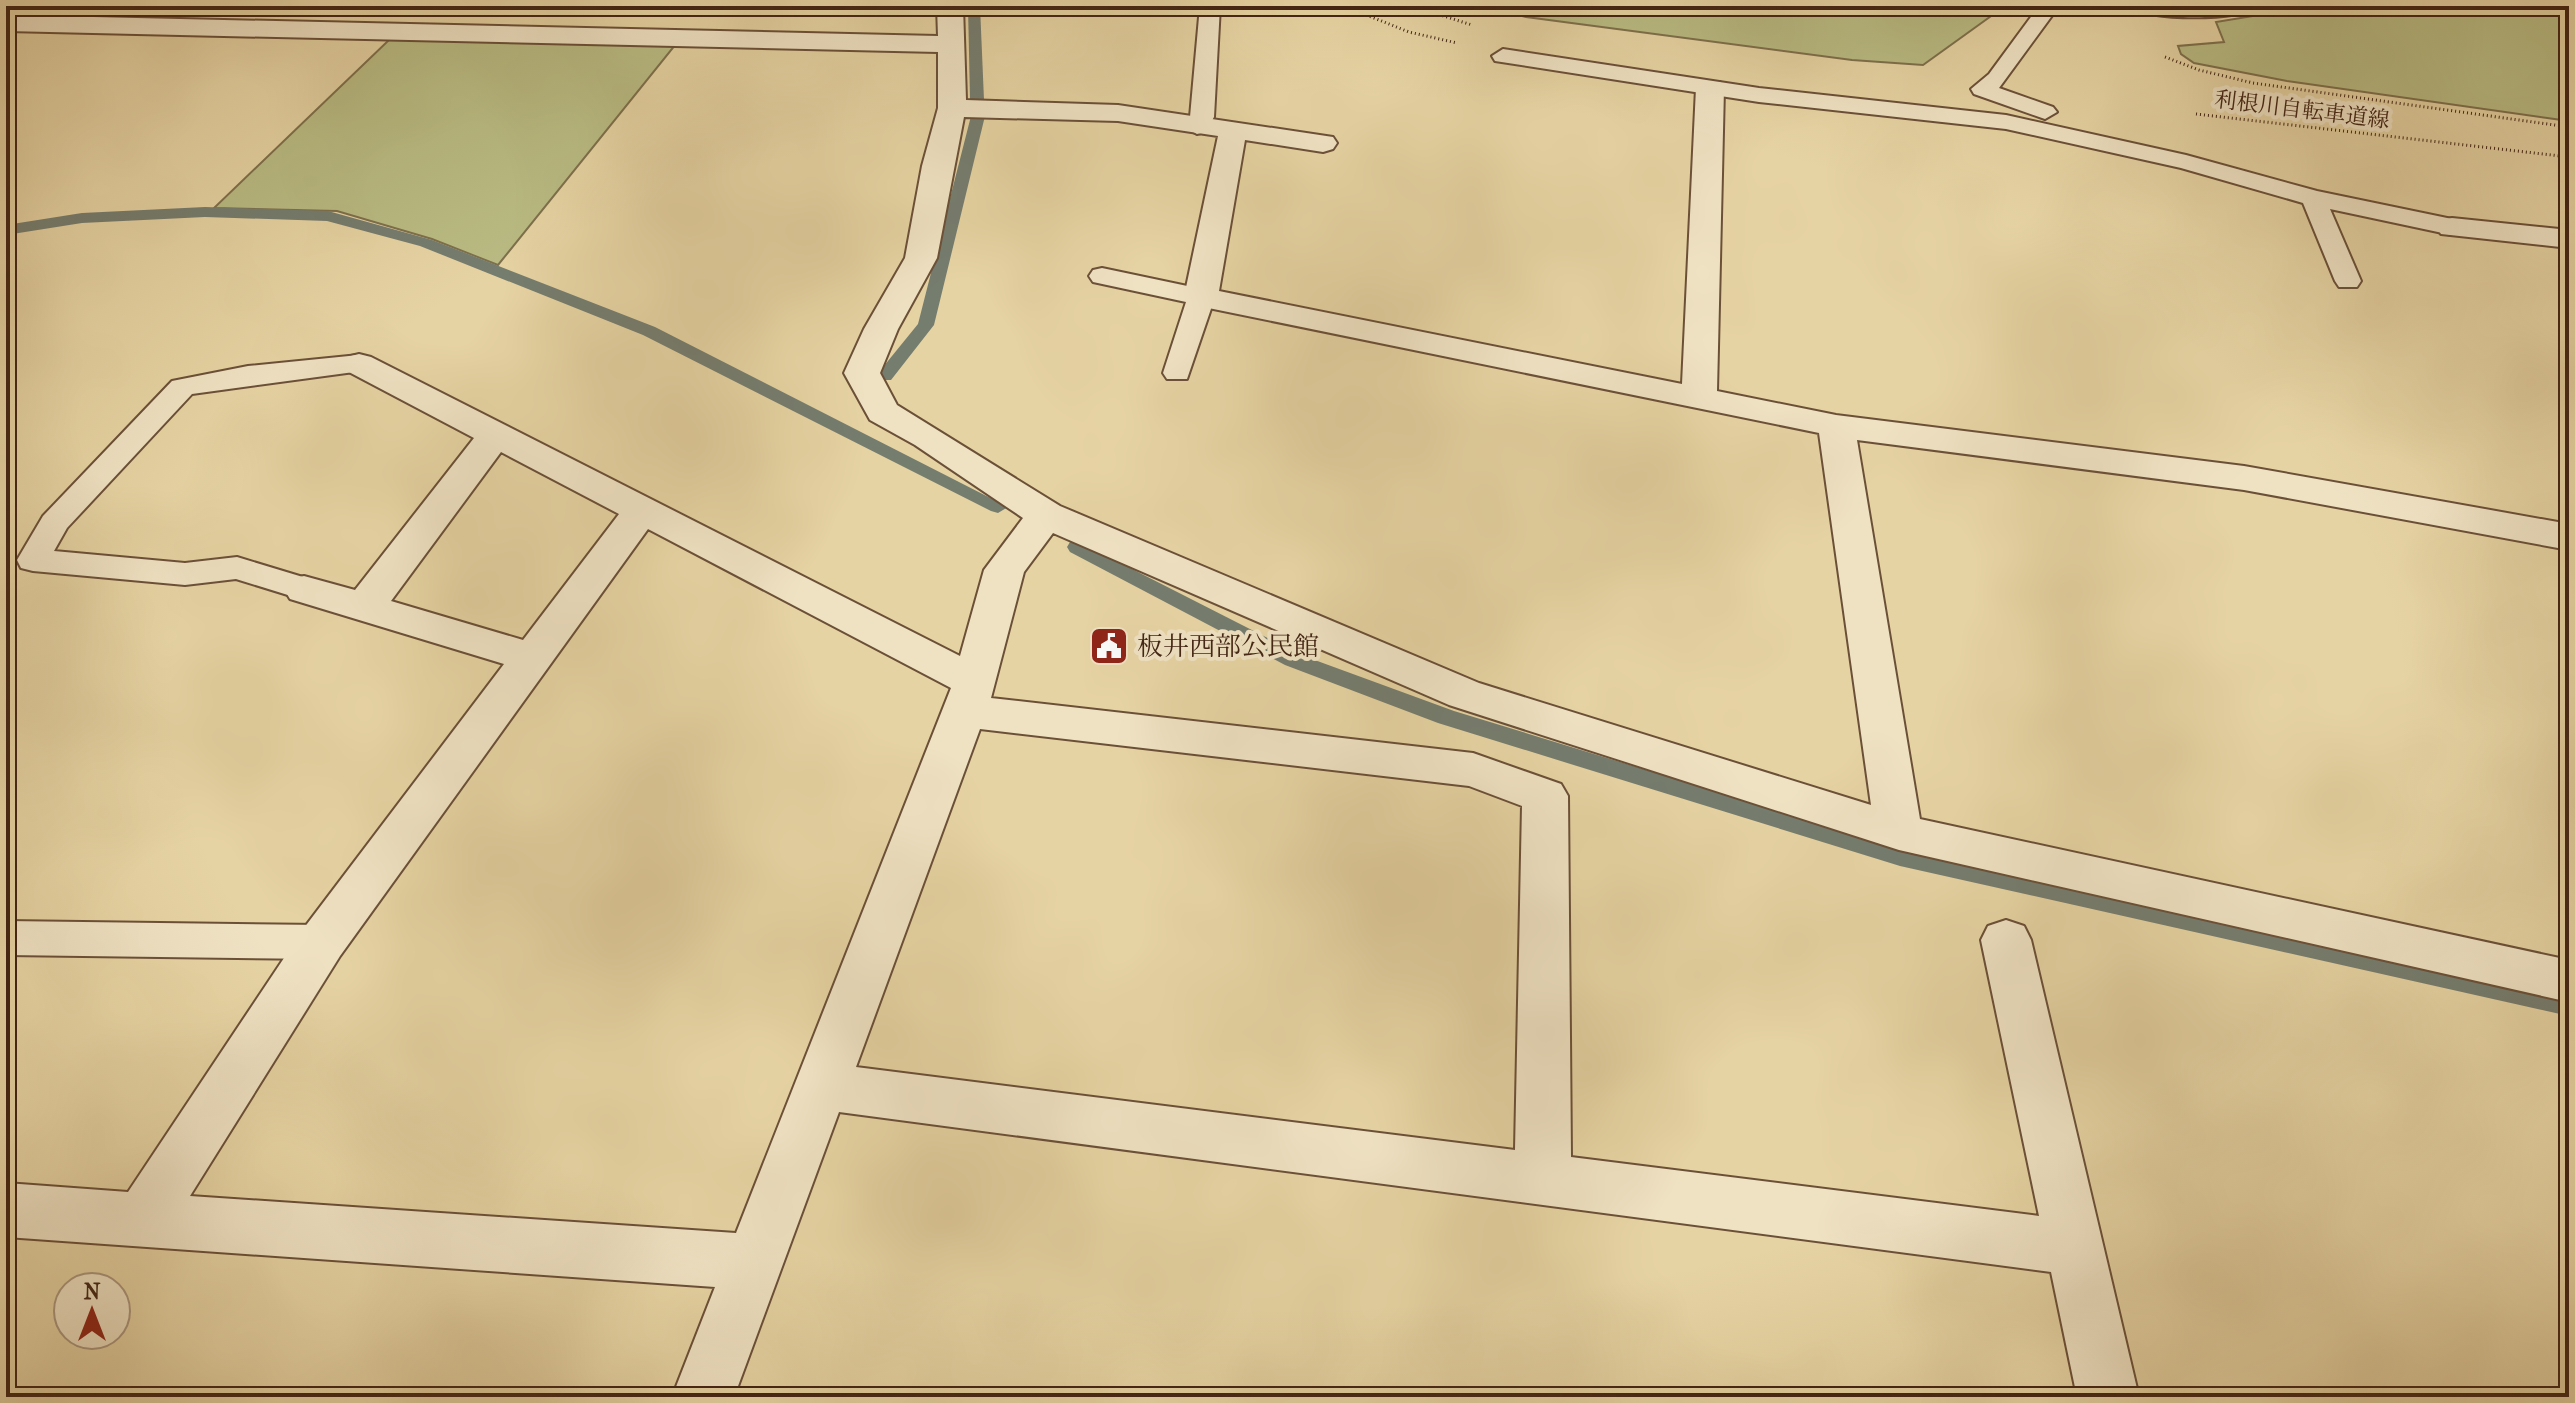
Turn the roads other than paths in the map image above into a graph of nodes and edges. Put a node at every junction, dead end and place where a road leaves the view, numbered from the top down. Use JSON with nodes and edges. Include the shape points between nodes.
{"nodes":[{"id":1,"x":950,"y":6,"type":"edge"},
{"id":2,"x":1210,"y":6,"type":"edge"},
{"id":3,"x":2049,"y":6,"type":"edge"},
{"id":4,"x":2139,"y":6,"type":"edge"},
{"id":5,"x":2249,"y":6,"type":"edge"},
{"id":6,"x":6,"y":23,"type":"edge"},
{"id":7,"x":45,"y":24,"type":"junction"},
{"id":8,"x":952,"y":44,"type":"junction"},
{"id":9,"x":6,"y":52,"type":"edge"},
{"id":10,"x":1503,"y":56,"type":"road end"},
{"id":11,"x":1710,"y":88,"type":"junction"},
{"id":12,"x":1953,"y":89,"type":"dead end"},
{"id":13,"x":1982,"y":89,"type":"junction"},
{"id":14,"x":1924,"y":90,"type":"dead end"},
{"id":15,"x":1759,"y":95,"type":"junction"},
{"id":16,"x":952,"y":108,"type":"junction"},
{"id":17,"x":1197,"y":127,"type":"junction"},
{"id":18,"x":1234,"y":132,"type":"junction"},
{"id":19,"x":1323,"y":143,"type":"dead end"},
{"id":20,"x":2186,"y":162,"type":"junction"},
{"id":21,"x":2313,"y":198,"type":"junction"},
{"id":22,"x":2452,"y":227,"type":"joint"},
{"id":23,"x":2569,"y":239,"type":"edge"},
{"id":24,"x":1102,"y":276,"type":"dead end"},
{"id":25,"x":2348,"y":281,"type":"dead end"},
{"id":26,"x":1201,"y":297,"type":"junction"},
{"id":27,"x":359,"y":364,"type":"joint"},
{"id":28,"x":1177,"y":373,"type":"dead end"},
{"id":29,"x":1699,"y":397,"type":"junction"},
{"id":30,"x":1836,"y":426,"type":"junction"},
{"id":31,"x":495,"y":435,"type":"junction"},
{"id":32,"x":641,"y":511,"type":"junction"},
{"id":33,"x":1046,"y":515,"type":"junction"},
{"id":34,"x":2569,"y":537,"type":"edge"},
{"id":35,"x":304,"y":589,"type":"joint"},
{"id":36,"x":364,"y":607,"type":"junction"},
{"id":37,"x":530,"y":657,"type":"junction"},
{"id":38,"x":969,"y":697,"type":"junction"},
{"id":39,"x":1899,"y":832,"type":"junction"},
{"id":40,"x":6,"y":938,"type":"edge"},
{"id":41,"x":2006,"y":940,"type":"dead end"},
{"id":42,"x":322,"y":942,"type":"junction"},
{"id":43,"x":2569,"y":981,"type":"edge"},
{"id":44,"x":821,"y":1086,"type":"junction"},
{"id":45,"x":1543,"y":1180,"type":"junction"},
{"id":46,"x":6,"y":1210,"type":"edge"},
{"id":47,"x":144,"y":1218,"type":"junction"},
{"id":48,"x":2075,"y":1248,"type":"junction"},
{"id":49,"x":754,"y":1262,"type":"junction"},
{"id":50,"x":703,"y":1397,"type":"edge"},
{"id":51,"x":2108,"y":1397,"type":"edge"}],
"edges":[{"from":1,"to":8,"type":"street"},
{"from":2,"to":17,"type":"lane"},
{"from":3,"to":13,"type":"lane","via":[[1997,79]]},
{"from":4,"to":5,"type":"lane","via":[[2199,12]]},
{"from":6,"to":7,"type":"street"},
{"from":7,"to":8,"type":"street"},
{"from":7,"to":9,"type":"street"},
{"from":8,"to":16,"type":"street"},
{"from":10,"to":11,"type":"lane"},
{"from":11,"to":15,"type":"lane"},
{"from":11,"to":29,"type":"street"},
{"from":12,"to":13,"type":"lane"},
{"from":13,"to":20,"type":"lane"},
{"from":14,"to":15,"type":"lane"},
{"from":15,"to":20,"type":"lane","via":[[2006,122]]},
{"from":16,"to":17,"type":"street","via":[[1118,113]]},
{"from":16,"to":33,"type":"street","via":[[921,258],[862,373],[883,412]]},
{"from":17,"to":18,"type":"street"},
{"from":18,"to":19,"type":"street"},
{"from":18,"to":26,"type":"street"},
{"from":20,"to":21,"type":"lane"},
{"from":21,"to":22,"type":"lane"},
{"from":21,"to":25,"type":"lane"},
{"from":22,"to":23,"type":"street"},
{"from":24,"to":26,"type":"lane"},
{"from":26,"to":28,"type":"lane"},
{"from":26,"to":29,"type":"street"},
{"from":27,"to":31,"type":"street"},
{"from":27,"to":35,"type":"lane","via":[[182,387],[54,523],[33,560],[185,574],[237,568]]},
{"from":29,"to":30,"type":"street"},
{"from":30,"to":34,"type":"street","via":[[2244,478]]},
{"from":30,"to":39,"type":"street"},
{"from":31,"to":32,"type":"street"},
{"from":31,"to":36,"type":"street"},
{"from":32,"to":37,"type":"street"},
{"from":32,"to":38,"type":"street"},
{"from":33,"to":38,"type":"street","via":[[1004,570]]},
{"from":33,"to":39,"type":"street","via":[[1464,694]]},
{"from":35,"to":36,"type":"street"},
{"from":36,"to":37,"type":"street"},
{"from":37,"to":42,"type":"street"},
{"from":38,"to":44,"type":"street"},
{"from":38,"to":45,"type":"street","via":[[1473,770],[1545,796]]},
{"from":39,"to":43,"type":"street"},
{"from":40,"to":42,"type":"lane"},
{"from":41,"to":48,"type":"street"},
{"from":42,"to":47,"type":"street"},
{"from":44,"to":45,"type":"street"},
{"from":44,"to":49,"type":"street"},
{"from":45,"to":48,"type":"street"},
{"from":46,"to":47,"type":"street"},
{"from":47,"to":49,"type":"street"},
{"from":48,"to":51,"type":"street"},
{"from":49,"to":50,"type":"street"}]}
